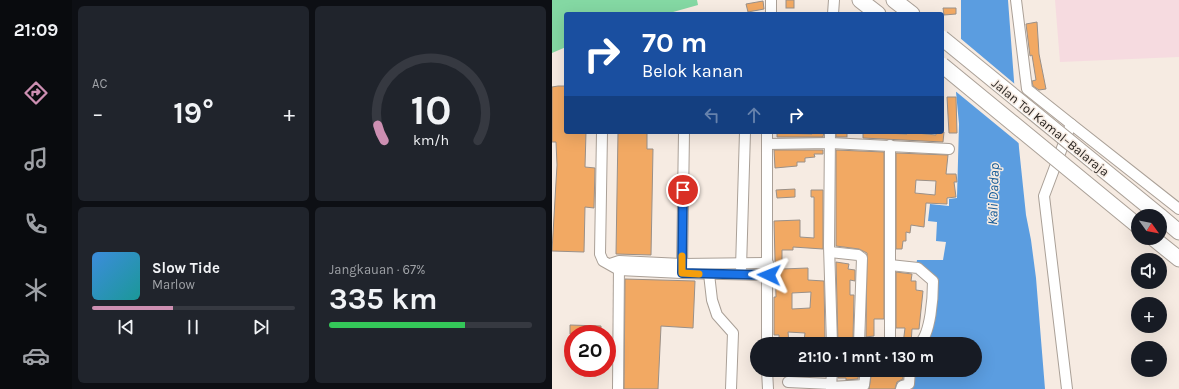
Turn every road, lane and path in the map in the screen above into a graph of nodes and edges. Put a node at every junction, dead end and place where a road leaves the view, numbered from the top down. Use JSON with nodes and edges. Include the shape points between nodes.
{"nodes":[{"id":1,"x":771,"y":0,"type":"edge"},
{"id":2,"x":834,"y":0,"type":"edge"},
{"id":3,"x":860,"y":0,"type":"edge"},
{"id":4,"x":894,"y":0,"type":"edge"},
{"id":5,"x":1016,"y":0,"type":"edge"},
{"id":6,"x":771,"y":12,"type":"edge"},
{"id":7,"x":834,"y":12,"type":"edge"},
{"id":8,"x":875,"y":12,"type":"edge"},
{"id":9,"x":909,"y":12,"type":"edge"},
{"id":10,"x":944,"y":40,"type":"edge"},
{"id":11,"x":944,"y":67,"type":"edge"},
{"id":12,"x":1071,"y":124,"type":"junction"},
{"id":13,"x":602,"y":134,"type":"edge"},
{"id":14,"x":684,"y":134,"type":"edge"},
{"id":15,"x":745,"y":134,"type":"edge"},
{"id":16,"x":767,"y":134,"type":"edge"},
{"id":17,"x":830,"y":134,"type":"edge"},
{"id":18,"x":830,"y":143,"type":"junction"},
{"id":19,"x":767,"y":144,"type":"junction"},
{"id":20,"x":890,"y":145,"type":"junction"},
{"id":21,"x":949,"y":149,"type":"dead end"},
{"id":22,"x":1151,"y":209,"type":"edge"},
{"id":23,"x":1179,"y":209,"type":"edge"},
{"id":24,"x":1131,"y":220,"type":"edge"},
{"id":25,"x":1167,"y":222,"type":"edge"},
{"id":26,"x":1179,"y":232,"type":"edge"},
{"id":27,"x":1162,"y":245,"type":"edge"},
{"id":28,"x":830,"y":252,"type":"junction"},
{"id":29,"x":1179,"y":259,"type":"edge"},
{"id":30,"x":741,"y":262,"type":"junction"},
{"id":31,"x":768,"y":263,"type":"junction"},
{"id":32,"x":616,"y":265,"type":"junction"},
{"id":33,"x":890,"y":265,"type":"junction"},
{"id":34,"x":682,"y":268,"type":"junction"},
{"id":35,"x":709,"y":274,"type":"junction"},
{"id":36,"x":741,"y":274,"type":"junction"},
{"id":37,"x":769,"y":275,"type":"junction"},
{"id":38,"x":767,"y":337,"type":"edge"},
{"id":39,"x":832,"y":337,"type":"edge"},
{"id":40,"x":859,"y":337,"type":"edge"},
{"id":41,"x":890,"y":337,"type":"edge"},
{"id":42,"x":925,"y":337,"type":"edge"},
{"id":43,"x":767,"y":377,"type":"edge"},
{"id":44,"x":865,"y":377,"type":"edge"},
{"id":45,"x":910,"y":377,"type":"edge"},
{"id":46,"x":788,"y":382,"type":"dead end"},
{"id":47,"x":831,"y":386,"type":"edge"},
{"id":48,"x":618,"y":389,"type":"edge"},
{"id":49,"x":731,"y":389,"type":"edge"},
{"id":50,"x":768,"y":389,"type":"edge"},
{"id":51,"x":901,"y":389,"type":"edge"},
{"id":52,"x":1067,"y":389,"type":"edge"}],
"edges":[{"from":1,"to":6,"type":"street"},
{"from":2,"to":7,"type":"street"},
{"from":3,"to":8,"type":"highway"},
{"from":4,"to":9,"type":"highway"},
{"from":5,"to":12,"type":"street","via":[[1027,89]]},
{"from":10,"to":22,"type":"highway","name":"Jalan Tol Kamal–Balaraja","bridge":true},
{"from":11,"to":24,"type":"highway","name":"Jalan Tol Kamal–Balaraja","bridge":true},
{"from":12,"to":23,"type":"street"},
{"from":12,"to":52,"type":"street","via":[[1044,196]]},
{"from":13,"to":32,"type":"street","via":[[600,254],[602,260]]},
{"from":14,"to":34,"type":"street"},
{"from":15,"to":30,"type":"street"},
{"from":16,"to":19,"type":"street"},
{"from":17,"to":18,"type":"street"},
{"from":18,"to":19,"type":"street"},
{"from":18,"to":20,"type":"street"},
{"from":18,"to":28,"type":"street"},
{"from":19,"to":31,"type":"street"},
{"from":20,"to":21,"type":"street"},
{"from":20,"to":33,"type":"street"},
{"from":25,"to":26,"type":"highway","name":"Jalan Tol Kamal–Balaraja"},
{"from":27,"to":29,"type":"highway"},
{"from":28,"to":39,"type":"street"},
{"from":28,"to":40,"type":"street","via":[[858,255],[862,258]]},
{"from":30,"to":31,"type":"street"},
{"from":30,"to":34,"type":"street"},
{"from":30,"to":36,"type":"street"},
{"from":31,"to":37,"type":"street"},
{"from":32,"to":34,"type":"street"},
{"from":32,"to":48,"type":"street"},
{"from":33,"to":41,"type":"street"},
{"from":33,"to":42,"type":"street","via":[[918,268],[933,281]]},
{"from":34,"to":35,"type":"street"},
{"from":35,"to":36,"type":"street"},
{"from":35,"to":49,"type":"street","via":[[712,300],[717,315],[733,333]]},
{"from":36,"to":37,"type":"street"},
{"from":37,"to":38,"type":"street"},
{"from":43,"to":50,"type":"street"},
{"from":44,"to":47,"type":"street","via":[[864,385]]},
{"from":45,"to":51,"type":"street","via":[[909,384],[902,386]]},
{"from":46,"to":47,"type":"street"}]}
